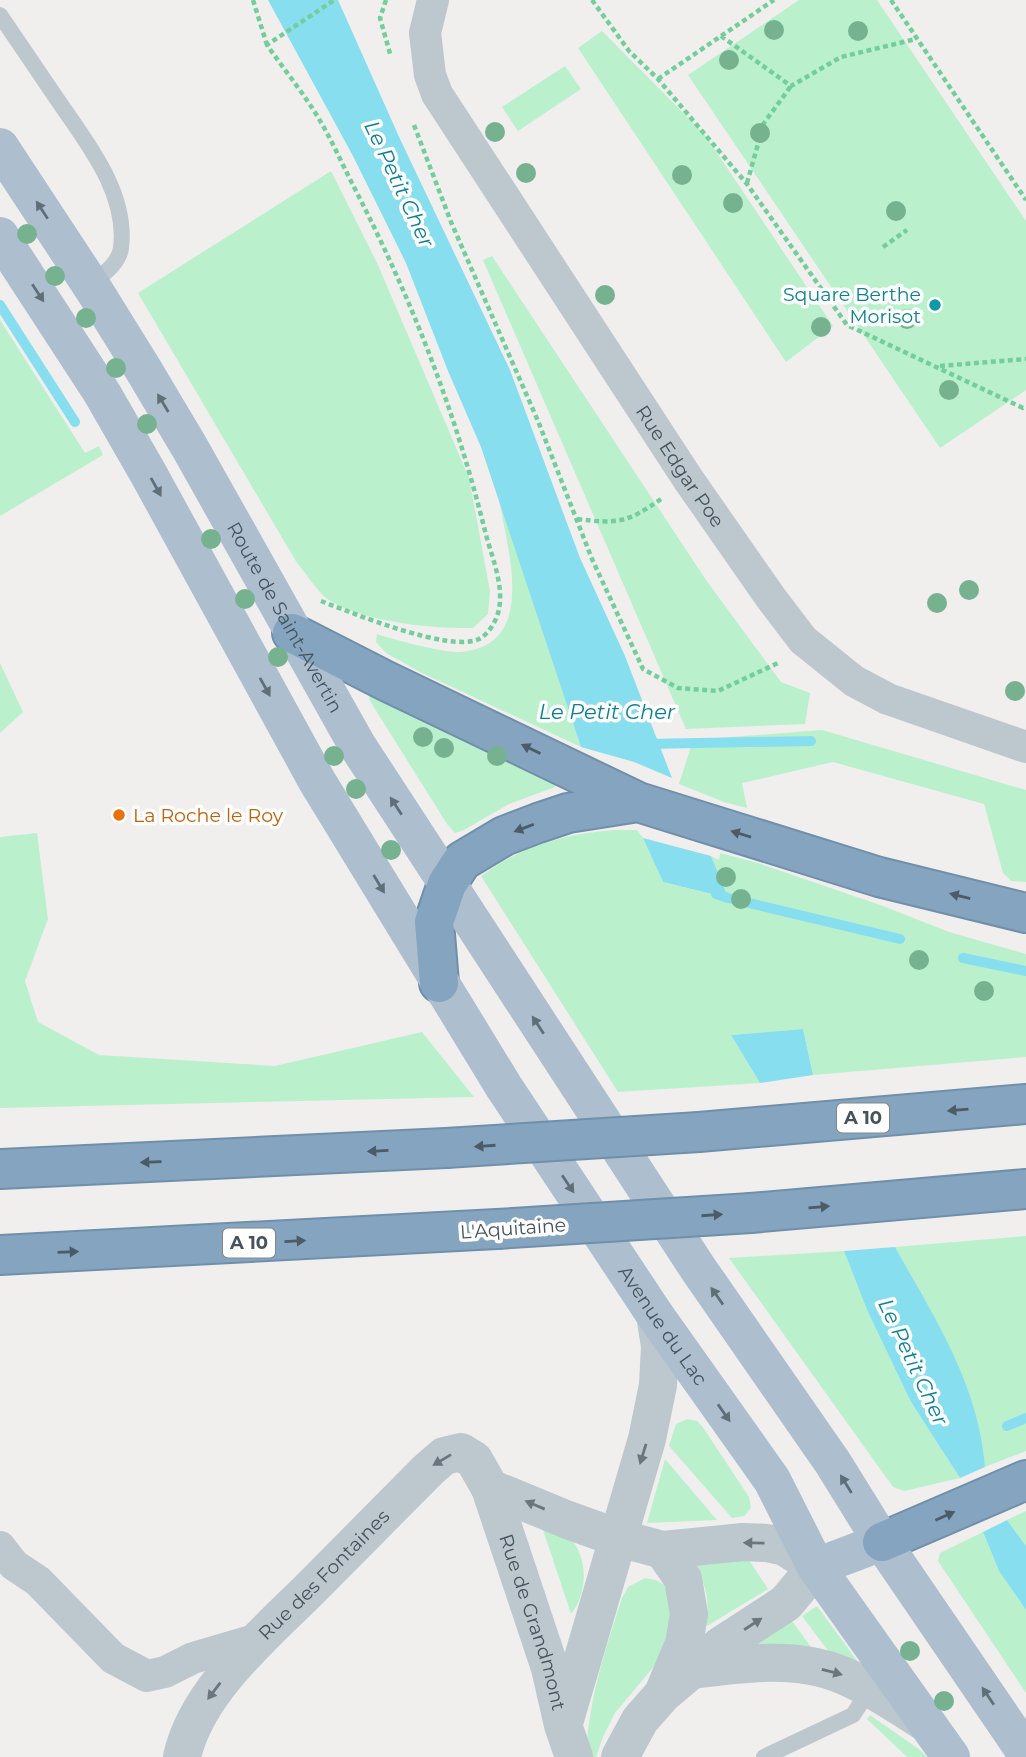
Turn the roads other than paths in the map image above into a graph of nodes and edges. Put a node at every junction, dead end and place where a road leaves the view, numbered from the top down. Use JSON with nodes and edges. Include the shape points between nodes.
{"nodes":[{"id":1,"x":433,"y":0,"type":"edge"},
{"id":2,"x":0,"y":15,"type":"edge"},
{"id":3,"x":0,"y":147,"type":"edge"},
{"id":4,"x":0,"y":236,"type":"edge"},
{"id":5,"x":91,"y":284,"type":"junction"},
{"id":6,"x":292,"y":633,"type":"junction"},
{"id":7,"x":1026,"y":747,"type":"edge"},
{"id":8,"x":638,"y":802,"type":"junction"},
{"id":9,"x":447,"y":884,"type":"junction"},
{"id":10,"x":1026,"y":913,"type":"edge"},
{"id":11,"x":439,"y":983,"type":"junction"},
{"id":12,"x":1026,"y":1104,"type":"edge"},
{"id":13,"x":0,"y":1169,"type":"edge"},
{"id":14,"x":1026,"y":1189,"type":"edge"},
{"id":15,"x":0,"y":1255,"type":"edge"},
{"id":16,"x":655,"y":1315,"type":"junction"},
{"id":17,"x":1026,"y":1480,"type":"edge"},
{"id":18,"x":490,"y":1488,"type":"junction"},
{"id":19,"x":618,"y":1538,"type":"junction"},
{"id":20,"x":882,"y":1542,"type":"junction"},
{"id":21,"x":0,"y":1547,"type":"edge"},
{"id":22,"x":663,"y":1550,"type":"junction"},
{"id":23,"x":816,"y":1567,"type":"junction"},
{"id":24,"x":262,"y":1638,"type":"junction"},
{"id":25,"x":691,"y":1670,"type":"junction"},
{"id":26,"x":870,"y":1689,"type":"junction"},
{"id":27,"x":663,"y":1694,"type":"junction"},
{"id":28,"x":926,"y":1723,"type":"junction"},
{"id":29,"x":569,"y":1741,"type":"edge"},
{"id":30,"x":1026,"y":1753,"type":"edge"},
{"id":31,"x":182,"y":1757,"type":"edge"},
{"id":32,"x":620,"y":1757,"type":"edge"},
{"id":33,"x":764,"y":1757,"type":"edge"},
{"id":34,"x":951,"y":1757,"type":"edge"}],
"edges":[{"from":1,"to":7,"type":"street","name":"Rue Edgar Poe","via":[[425,33],[436,94],[771,598],[811,647],[854,681],[888,699]]},
{"from":2,"to":5,"type":"lane","via":[[101,164],[114,195],[121,251]]},
{"from":5,"to":3,"type":"main road","name":"Route de Saint-Avertin","one_way":true},
{"from":4,"to":11,"type":"main road","one_way":true,"via":[[102,393],[317,781]]},
{"from":6,"to":5,"type":"main road","name":"Route de Saint-Avertin","one_way":true,"via":[[190,447]]},
{"from":8,"to":6,"type":"highway","one_way":true},
{"from":9,"to":6,"type":"main road","name":"Route de Saint-Avertin","one_way":true,"via":[[357,745]]},
{"from":8,"to":9,"type":"highway","one_way":true,"via":[[568,813],[504,836],[462,861]]},
{"from":10,"to":8,"type":"highway","one_way":true,"via":[[879,877]]},
{"from":9,"to":11,"type":"highway","via":[[434,922]]},
{"from":20,"to":9,"type":"main road","name":"Route de Saint-Avertin","one_way":true},
{"from":11,"to":16,"type":"main road","name":"Avenue du Lac","one_way":true},
{"from":12,"to":13,"type":"highway","number":"A 10","one_way":true,"bridge":true,"via":[[699,1132]]},
{"from":15,"to":14,"type":"highway","name":"L'Aquitaine","number":"A 10","one_way":true,"bridge":true,"via":[[751,1213]]},
{"from":16,"to":19,"type":"street","one_way":true,"via":[[659,1385]]},
{"from":16,"to":23,"type":"main road","name":"Avenue du Lac","one_way":true,"via":[[772,1480]]},
{"from":20,"to":17,"type":"highway","one_way":true},
{"from":19,"to":18,"type":"street","one_way":true},
{"from":18,"to":24,"type":"street","name":"Rue des Fontaines","one_way":true,"via":[[474,1460],[461,1452],[444,1456]]},
{"from":18,"to":29,"type":"street","name":"Rue de Grandmont","via":[[550,1668]]},
{"from":19,"to":22,"type":"street"},
{"from":19,"to":29,"type":"street"},
{"from":20,"to":23,"type":"main road"},
{"from":30,"to":20,"type":"main road","one_way":true},
{"from":21,"to":24,"type":"street","via":[[113,1658],[147,1676]]},
{"from":23,"to":22,"type":"street","one_way":true,"via":[[785,1547],[767,1543]]},
{"from":22,"to":27,"type":"street","via":[[683,1579],[689,1614],[684,1644]]},
{"from":25,"to":23,"type":"street","one_way":true,"via":[[786,1603]]},
{"from":23,"to":28,"type":"main road","name":"Avenue du Lac"},
{"from":24,"to":31,"type":"street","name":"Rue des Fontaines","one_way":true,"via":[[199,1712]]},
{"from":25,"to":26,"type":"street","one_way":true,"via":[[753,1662],[798,1664],[840,1674]]},
{"from":25,"to":27,"type":"street"},
{"from":26,"to":28,"type":"street"},
{"from":26,"to":33,"type":"lane","via":[[853,1715]]},
{"from":27,"to":32,"type":"street","via":[[640,1720]]},
{"from":28,"to":34,"type":"main road","name":"Avenue du Lac"}]}
